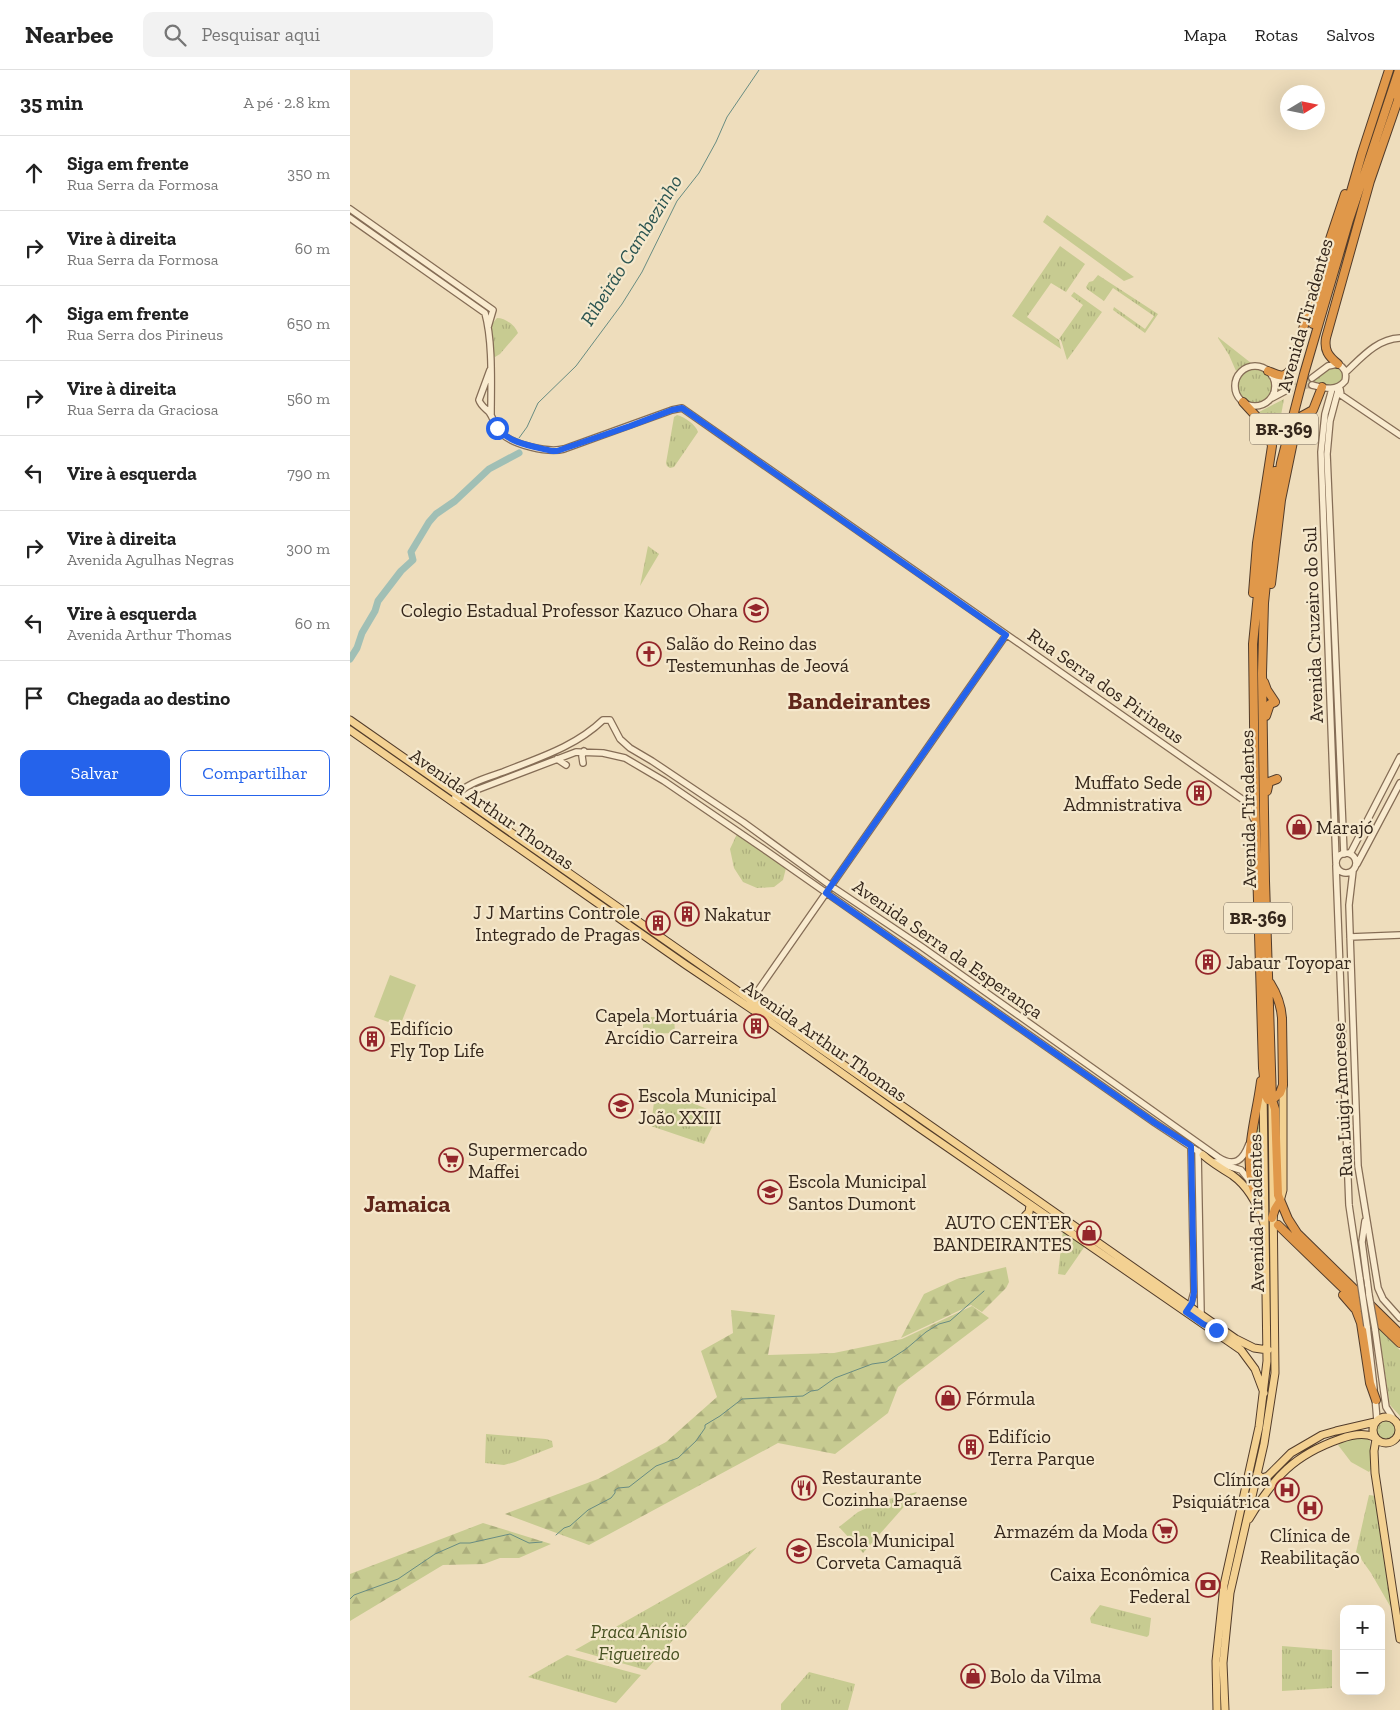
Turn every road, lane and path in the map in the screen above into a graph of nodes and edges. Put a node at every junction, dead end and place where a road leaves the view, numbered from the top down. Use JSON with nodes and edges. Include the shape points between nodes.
{"nodes":[{"id":1,"x":1389,"y":70,"type":"edge"},
{"id":2,"x":1399,"y":70,"type":"edge"},
{"id":3,"x":1362,"y":153,"type":"junction"},
{"id":4,"x":1370,"y":181,"type":"junction"},
{"id":5,"x":350,"y":209,"type":"edge"},
{"id":6,"x":350,"y":218,"type":"edge"},
{"id":7,"x":1349,"y":220,"type":"junction"},
{"id":8,"x":488,"y":327,"type":"junction"},
{"id":9,"x":1400,"y":338,"type":"edge"},
{"id":10,"x":1338,"y":364,"type":"junction"},
{"id":11,"x":490,"y":370,"type":"junction"},
{"id":12,"x":1346,"y":372,"type":"junction"},
{"id":13,"x":1270,"y":374,"type":"junction"},
{"id":14,"x":1312,"y":378,"type":"tunnel mouth"},
{"id":15,"x":1290,"y":383,"type":"tunnel mouth"},
{"id":16,"x":1312,"y":385,"type":"tunnel mouth"},
{"id":17,"x":1322,"y":387,"type":"junction"},
{"id":18,"x":1339,"y":387,"type":"junction"},
{"id":19,"x":1332,"y":389,"type":"junction"},
{"id":20,"x":1286,"y":390,"type":"tunnel mouth"},
{"id":21,"x":1270,"y":399,"type":"junction"},
{"id":22,"x":1243,"y":402,"type":"junction"},
{"id":23,"x":1313,"y":410,"type":"junction"},
{"id":24,"x":1325,"y":414,"type":"junction"},
{"id":25,"x":491,"y":415,"type":"junction"},
{"id":26,"x":1400,"y":435,"type":"edge"},
{"id":27,"x":1321,"y":456,"type":"junction"},
{"id":28,"x":1328,"y":459,"type":"junction"},
{"id":29,"x":1259,"y":626,"type":"junction"},
{"id":30,"x":1006,"y":635,"type":"junction"},
{"id":31,"x":1262,"y":673,"type":"junction"},
{"id":32,"x":350,"y":720,"type":"edge"},
{"id":33,"x":350,"y":730,"type":"edge"},
{"id":34,"x":1263,"y":741,"type":"junction"},
{"id":35,"x":630,"y":748,"type":"junction"},
{"id":36,"x":584,"y":752,"type":"junction"},
{"id":37,"x":1400,"y":757,"type":"edge"},
{"id":38,"x":625,"y":758,"type":"junction"},
{"id":39,"x":557,"y":759,"type":"junction"},
{"id":40,"x":583,"y":763,"type":"dead end"},
{"id":41,"x":566,"y":765,"type":"dead end"},
{"id":42,"x":1277,"y":779,"type":"dead end"},
{"id":43,"x":1400,"y":783,"type":"edge"},
{"id":44,"x":456,"y":799,"type":"junction"},
{"id":45,"x":1242,"y":799,"type":"junction"},
{"id":46,"x":1255,"y":800,"type":"junction"},
{"id":47,"x":1264,"y":810,"type":"junction"},
{"id":48,"x":1256,"y":832,"type":"junction"},
{"id":49,"x":1360,"y":835,"type":"junction"},
{"id":50,"x":1370,"y":841,"type":"junction"},
{"id":51,"x":1265,"y":854,"type":"junction"},
{"id":52,"x":1347,"y":854,"type":"junction"},
{"id":53,"x":1336,"y":864,"type":"junction"},
{"id":54,"x":1357,"y":864,"type":"junction"},
{"id":55,"x":1353,"y":871,"type":"junction"},
{"id":56,"x":831,"y":886,"type":"junction"},
{"id":57,"x":826,"y":893,"type":"junction"},
{"id":58,"x":1400,"y":935,"type":"edge"},
{"id":59,"x":1350,"y":937,"type":"junction"},
{"id":60,"x":1269,"y":981,"type":"junction"},
{"id":61,"x":1341,"y":989,"type":"junction"},
{"id":62,"x":1276,"y":991,"type":"junction"},
{"id":63,"x":750,"y":1003,"type":"junction"},
{"id":64,"x":1352,"y":1011,"type":"junction"},
{"id":65,"x":1270,"y":1012,"type":"junction"},
{"id":66,"x":1262,"y":1068,"type":"junction"},
{"id":67,"x":856,"y":1072,"type":"junction"},
{"id":68,"x":851,"y":1079,"type":"junction"},
{"id":69,"x":1283,"y":1085,"type":"junction"},
{"id":70,"x":1272,"y":1100,"type":"junction"},
{"id":71,"x":915,"y":1114,"type":"junction"},
{"id":72,"x":910,"y":1121,"type":"junction"},
{"id":73,"x":1251,"y":1139,"type":"junction"},
{"id":74,"x":1191,"y":1146,"type":"junction"},
{"id":75,"x":1201,"y":1153,"type":"junction"},
{"id":76,"x":973,"y":1154,"type":"junction"},
{"id":77,"x":969,"y":1161,"type":"junction"},
{"id":78,"x":1250,"y":1181,"type":"junction"},
{"id":79,"x":1280,"y":1201,"type":"junction"},
{"id":80,"x":1030,"y":1205,"type":"junction"},
{"id":81,"x":1261,"y":1206,"type":"dead end"},
{"id":82,"x":1053,"y":1210,"type":"junction"},
{"id":83,"x":1041,"y":1213,"type":"junction"},
{"id":84,"x":1025,"y":1216,"type":"dead end"},
{"id":85,"x":1366,"y":1216,"type":"junction"},
{"id":86,"x":1272,"y":1218,"type":"junction"},
{"id":87,"x":1196,"y":1220,"type":"junction"},
{"id":88,"x":1278,"y":1225,"type":"dead end"},
{"id":89,"x":1080,"y":1233,"type":"junction"},
{"id":90,"x":1266,"y":1236,"type":"junction"},
{"id":91,"x":1274,"y":1248,"type":"junction"},
{"id":92,"x":1372,"y":1252,"type":"junction"},
{"id":93,"x":1306,"y":1253,"type":"junction"},
{"id":94,"x":1365,"y":1262,"type":"junction"},
{"id":95,"x":1188,"y":1309,"type":"junction"},
{"id":96,"x":1201,"y":1313,"type":"junction"},
{"id":97,"x":1400,"y":1318,"type":"edge"},
{"id":98,"x":1203,"y":1324,"type":"junction"},
{"id":99,"x":1223,"y":1328,"type":"junction"},
{"id":100,"x":1400,"y":1334,"type":"edge"},
{"id":101,"x":1400,"y":1343,"type":"edge"},
{"id":102,"x":1264,"y":1350,"type":"junction"},
{"id":103,"x":1255,"y":1369,"type":"junction"},
{"id":104,"x":1275,"y":1373,"type":"junction"},
{"id":105,"x":1264,"y":1392,"type":"junction"},
{"id":106,"x":1376,"y":1400,"type":"junction"},
{"id":107,"x":1376,"y":1421,"type":"junction"},
{"id":108,"x":1397,"y":1421,"type":"edge"},
{"id":109,"x":1398,"y":1436,"type":"edge"},
{"id":110,"x":1375,"y":1438,"type":"junction"},
{"id":111,"x":1400,"y":1446,"type":"edge"},
{"id":112,"x":1286,"y":1463,"type":"junction"},
{"id":113,"x":1248,"y":1474,"type":"junction"},
{"id":114,"x":1257,"y":1474,"type":"junction"},
{"id":115,"x":1267,"y":1490,"type":"junction"},
{"id":116,"x":1254,"y":1491,"type":"junction"},
{"id":117,"x":1246,"y":1524,"type":"junction"},
{"id":118,"x":1226,"y":1576,"type":"junction"},
{"id":119,"x":1230,"y":1593,"type":"junction"},
{"id":120,"x":1400,"y":1639,"type":"edge"},
{"id":121,"x":1218,"y":1710,"type":"edge"},
{"id":122,"x":1225,"y":1710,"type":"edge"}],
"edges":[{"from":1,"to":3,"type":"highway","name":"Avenida Tiradentes","number":"BR-369"},
{"from":2,"to":4,"type":"highway","via":[[1398,100]]},
{"from":2,"to":7,"type":"highway","name":"Avenida Tiradentes","number":"BR-369"},
{"from":3,"to":13,"type":"highway","via":[[1320,269],[1292,368],[1282,376]]},
{"from":3,"to":29,"type":"highway","name":"Avenida Tiradentes","number":"BR-369","via":[[1280,446],[1271,492]]},
{"from":4,"to":7,"type":"highway"},
{"from":4,"to":10,"type":"highway","via":[[1326,338],[1328,354]]},
{"from":5,"to":8,"type":"street","via":[[493,310]]},
{"from":6,"to":8,"type":"street","via":[[478,307],[485,313]]},
{"from":7,"to":29,"type":"highway","name":"Avenida Tiradentes","number":"BR-369","via":[[1282,463]]},
{"from":8,"to":11,"type":"street"},
{"from":9,"to":12,"type":"street","via":[[1380,342]]},
{"from":10,"to":12,"type":"street"},
{"from":10,"to":14,"type":"street","via":[[1328,366]]},
{"from":11,"to":25,"type":"street"},
{"from":11,"to":25,"type":"street","via":[[479,400]]},
{"from":12,"to":18,"type":"street","name":"Avenida Cruzeiro do Sul","via":[[1345,381]]},
{"from":13,"to":15,"type":"street"},
{"from":13,"to":21,"type":"street","via":[[1275,388]]},
{"from":13,"to":22,"type":"street","via":[[1261,367],[1253,366],[1240,373],[1235,387]]},
{"from":16,"to":17,"type":"street"},
{"from":17,"to":19,"type":"street"},
{"from":17,"to":23,"type":"highway"},
{"from":18,"to":19,"type":"street"},
{"from":18,"to":26,"type":"street","via":[[1341,395]]},
{"from":18,"to":28,"type":"street","name":"Avenida Cruzeiro do Sul","via":[[1330,421]]},
{"from":19,"to":24,"type":"street","name":"Avenida Cruzeiro do Sul"},
{"from":20,"to":21,"type":"street"},
{"from":21,"to":22,"type":"street","via":[[1257,406]]},
{"from":22,"to":29,"type":"highway","via":[[1267,428],[1272,446],[1254,574],[1253,608]]},
{"from":23,"to":24,"type":"street"},
{"from":23,"to":29,"type":"highway","via":[[1302,416],[1294,437],[1270,591]]},
{"from":24,"to":27,"type":"street","name":"Avenida Cruzeiro do Sul"},
{"from":25,"to":30,"type":"street","name":"Rua Serra dos Pirineus","via":[[497,428],[509,439],[552,451],[682,408]]},
{"from":27,"to":28,"type":"street"},
{"from":27,"to":53,"type":"street","name":"Avenida Cruzeiro do Sul"},
{"from":28,"to":52,"type":"street","name":"Avenida Cruzeiro do Sul"},
{"from":29,"to":31,"type":"highway","name":"Avenida Tiradentes","number":"BR-369"},
{"from":29,"to":46,"type":"highway","name":"Avenida Tiradentes","number":"BR-369","via":[[1253,687]]},
{"from":30,"to":45,"type":"street","name":"Rua Serra dos Pirineus"},
{"from":30,"to":56,"type":"street"},
{"from":31,"to":34,"type":"highway","name":"Avenida Tiradentes","number":"BR-369"},
{"from":31,"to":34,"type":"highway","via":[[1266,690],[1275,702],[1267,709]]},
{"from":32,"to":44,"type":"main road","name":"Avenida Arthur Thomas"},
{"from":33,"to":44,"type":"main road","name":"Avenida Arthur Thomas"},
{"from":34,"to":47,"type":"highway","name":"Avenida Tiradentes","number":"BR-369"},
{"from":35,"to":38,"type":"street"},
{"from":35,"to":44,"type":"street","name":"Avenida Serra da Esperança","via":[[620,739],[612,722],[603,720],[573,743],[467,786]]},
{"from":35,"to":56,"type":"street","name":"Avenida Serra da Esperança","via":[[743,822]]},
{"from":36,"to":38,"type":"street","name":"Avenida Serra da Esperança"},
{"from":36,"to":39,"type":"street","name":"Avenida Serra da Esperança"},
{"from":36,"to":40,"type":"street"},
{"from":37,"to":49,"type":"street"},
{"from":38,"to":57,"type":"street","name":"Avenida Serra da Esperança"},
{"from":39,"to":41,"type":"street"},
{"from":39,"to":44,"type":"street"},
{"from":42,"to":47,"type":"highway","via":[[1268,784]]},
{"from":43,"to":50,"type":"street"},
{"from":44,"to":63,"type":"main road","name":"Avenida Arthur Thomas"},
{"from":45,"to":46,"type":"street"},
{"from":45,"to":48,"type":"street","via":[[1251,810]]},
{"from":46,"to":48,"type":"highway","name":"Avenida Tiradentes","number":"BR-369"},
{"from":46,"to":51,"type":"highway","via":[[1260,806]]},
{"from":47,"to":51,"type":"highway","name":"Avenida Tiradentes","number":"BR-369"},
{"from":48,"to":66,"type":"highway","name":"Avenida Tiradentes","number":"BR-369"},
{"from":49,"to":50,"type":"street"},
{"from":49,"to":52,"type":"street"},
{"from":50,"to":54,"type":"street"},
{"from":51,"to":60,"type":"highway","name":"Avenida Tiradentes","number":"BR-369"},
{"from":52,"to":53,"type":"street","via":[[1338,857]]},
{"from":52,"to":54,"type":"street","via":[[1355,858]]},
{"from":53,"to":55,"type":"street","via":[[1343,873]]},
{"from":53,"to":61,"type":"street","name":"Rua Luigi Amorese"},
{"from":54,"to":55,"type":"street"},
{"from":55,"to":59,"type":"street","name":"Rua Luigi Amorese"},
{"from":56,"to":57,"type":"street"},
{"from":56,"to":73,"type":"street","name":"Avenida Serra da Esperança","via":[[930,952],[1223,1160],[1233,1162],[1242,1158]]},
{"from":57,"to":63,"type":"street"},
{"from":57,"to":74,"type":"street","name":"Avenida Serra da Esperança"},
{"from":58,"to":59,"type":"street"},
{"from":59,"to":64,"type":"street","name":"Rua Luigi Amorese"},
{"from":60,"to":62,"type":"highway"},
{"from":60,"to":65,"type":"highway","name":"Avenida Tiradentes","number":"BR-369"},
{"from":61,"to":64,"type":"street","via":[[1348,988]]},
{"from":61,"to":106,"type":"street","name":"Rua Luigi Amorese","bridge":true,"via":[[1349,1205]]},
{"from":62,"to":65,"type":"highway"},
{"from":62,"to":69,"type":"highway","via":[[1282,1018]]},
{"from":63,"to":67,"type":"main road","name":"Avenida Arthur Thomas"},
{"from":63,"to":68,"type":"main road","name":"Avenida Arthur Thomas"},
{"from":64,"to":85,"type":"street","name":"Rua Luigi Amorese","via":[[1358,1166]]},
{"from":65,"to":70,"type":"highway","name":"Avenida Tiradentes","number":"BR-369"},
{"from":66,"to":70,"type":"highway","via":[[1266,1096]]},
{"from":66,"to":73,"type":"highway","number":"BR-369"},
{"from":66,"to":90,"type":"main road","name":"Avenida Tiradentes"},
{"from":67,"to":68,"type":"main road"},
{"from":67,"to":71,"type":"main road","name":"Avenida Arthur Thomas"},
{"from":68,"to":72,"type":"main road","name":"Avenida Arthur Thomas"},
{"from":69,"to":70,"type":"highway"},
{"from":69,"to":79,"type":"main road","via":[[1283,1190]]},
{"from":70,"to":79,"type":"highway","number":"BR-369"},
{"from":70,"to":86,"type":"main road","name":"Avenida Tiradentes"},
{"from":71,"to":72,"type":"main road"},
{"from":71,"to":76,"type":"main road","name":"Avenida Arthur Thomas"},
{"from":72,"to":77,"type":"main road","name":"Avenida Arthur Thomas"},
{"from":73,"to":78,"type":"highway","number":"BR-369"},
{"from":74,"to":75,"type":"street","name":"Avenida Serra da Esperança"},
{"from":74,"to":87,"type":"street"},
{"from":75,"to":78,"type":"street","name":"Avenida Serra da Esperança","via":[[1216,1163],[1241,1170]]},
{"from":75,"to":87,"type":"street"},
{"from":75,"to":90,"type":"main road","via":[[1248,1190],[1260,1212]]},
{"from":76,"to":77,"type":"main road"},
{"from":76,"to":82,"type":"main road","name":"Avenida Arthur Thomas"},
{"from":77,"to":80,"type":"main road","name":"Avenida Arthur Thomas"},
{"from":78,"to":81,"type":"highway","number":"BR-369"},
{"from":79,"to":86,"type":"highway"},
{"from":79,"to":100,"type":"highway","number":"BR-369","via":[[1297,1233]]},
{"from":80,"to":83,"type":"main road","name":"Avenida Arthur Thomas"},
{"from":80,"to":84,"type":"main road"},
{"from":82,"to":83,"type":"main road"},
{"from":82,"to":89,"type":"main road","name":"Avenida Arthur Thomas"},
{"from":83,"to":89,"type":"main road","name":"Avenida Arthur Thomas"},
{"from":85,"to":92,"type":"street","name":"Rua Luigi Amorese"},
{"from":85,"to":94,"type":"street","via":[[1362,1242]]},
{"from":86,"to":91,"type":"main road","name":"Avenida Tiradentes"},
{"from":87,"to":95,"type":"street","via":[[1194,1292]]},
{"from":87,"to":96,"type":"street"},
{"from":88,"to":93,"type":"highway"},
{"from":89,"to":95,"type":"main road","name":"Avenida Arthur Thomas"},
{"from":90,"to":91,"type":"main road"},
{"from":90,"to":102,"type":"main road","name":"Avenida Tiradentes"},
{"from":91,"to":104,"type":"main road","name":"Avenida Tiradentes"},
{"from":92,"to":94,"type":"street","via":[[1366,1256]]},
{"from":92,"to":97,"type":"street","name":"Rua Luigi Amorese","via":[[1380,1295]]},
{"from":93,"to":101,"type":"highway"},
{"from":93,"to":106,"type":"highway","via":[[1358,1314],[1370,1384]]},
{"from":94,"to":108,"type":"street","bridge":true,"via":[[1386,1407]]},
{"from":95,"to":96,"type":"main road","name":"Avenida Arthur Thomas"},
{"from":95,"to":98,"type":"main road","name":"Avenida Arthur Thomas"},
{"from":96,"to":99,"type":"main road","name":"Avenida Arthur Thomas"},
{"from":98,"to":99,"type":"main road","via":[[1219,1330]]},
{"from":98,"to":103,"type":"main road","name":"Avenida Arthur Thomas","via":[[1241,1350]]},
{"from":99,"to":102,"type":"main road","name":"Avenida Arthur Thomas","via":[[1236,1339]]},
{"from":102,"to":103,"type":"main road","via":[[1254,1358]]},
{"from":102,"to":104,"type":"main road","via":[[1272,1354]]},
{"from":102,"to":105,"type":"main road","name":"Avenida Tiradentes"},
{"from":103,"to":105,"type":"main road","name":"Avenida Arthur Thomas"},
{"from":104,"to":114,"type":"main road","name":"Avenida Tiradentes"},
{"from":105,"to":113,"type":"main road","name":"Avenida Tiradentes"},
{"from":106,"to":107,"type":"street","name":"Rua Luigi Amorese"},
{"from":107,"to":108,"type":"main road","via":[[1385,1416]]},
{"from":107,"to":110,"type":"main road","via":[[1373,1428]]},
{"from":107,"to":112,"type":"main road","via":[[1322,1436],[1308,1443]]},
{"from":108,"to":109,"type":"main road"},
{"from":109,"to":110,"type":"main road","via":[[1385,1444]]},
{"from":109,"to":111,"type":"main road"},
{"from":110,"to":112,"type":"main road","via":[[1363,1434],[1334,1441]]},
{"from":110,"to":120,"type":"main road","via":[[1375,1474]]},
{"from":112,"to":114,"type":"main road","via":[[1268,1476],[1260,1478]]},
{"from":112,"to":115,"type":"main road"},
{"from":113,"to":116,"type":"main road","via":[[1249,1485]]},
{"from":113,"to":118,"type":"main road","name":"Avenida Tiradentes"},
{"from":114,"to":116,"type":"main road","name":"Avenida Tiradentes"},
{"from":115,"to":116,"type":"main road"},
{"from":115,"to":117,"type":"main road"},
{"from":116,"to":117,"type":"main road","name":"Avenida Tiradentes"},
{"from":117,"to":119,"type":"main road","name":"Avenida Tiradentes"},
{"from":118,"to":119,"type":"main road","via":[[1230,1581]]},
{"from":118,"to":121,"type":"main road","name":"Avenida Tiradentes","via":[[1216,1661]]},
{"from":119,"to":122,"type":"main road","name":"Avenida Tiradentes","via":[[1223,1663]]}]}
